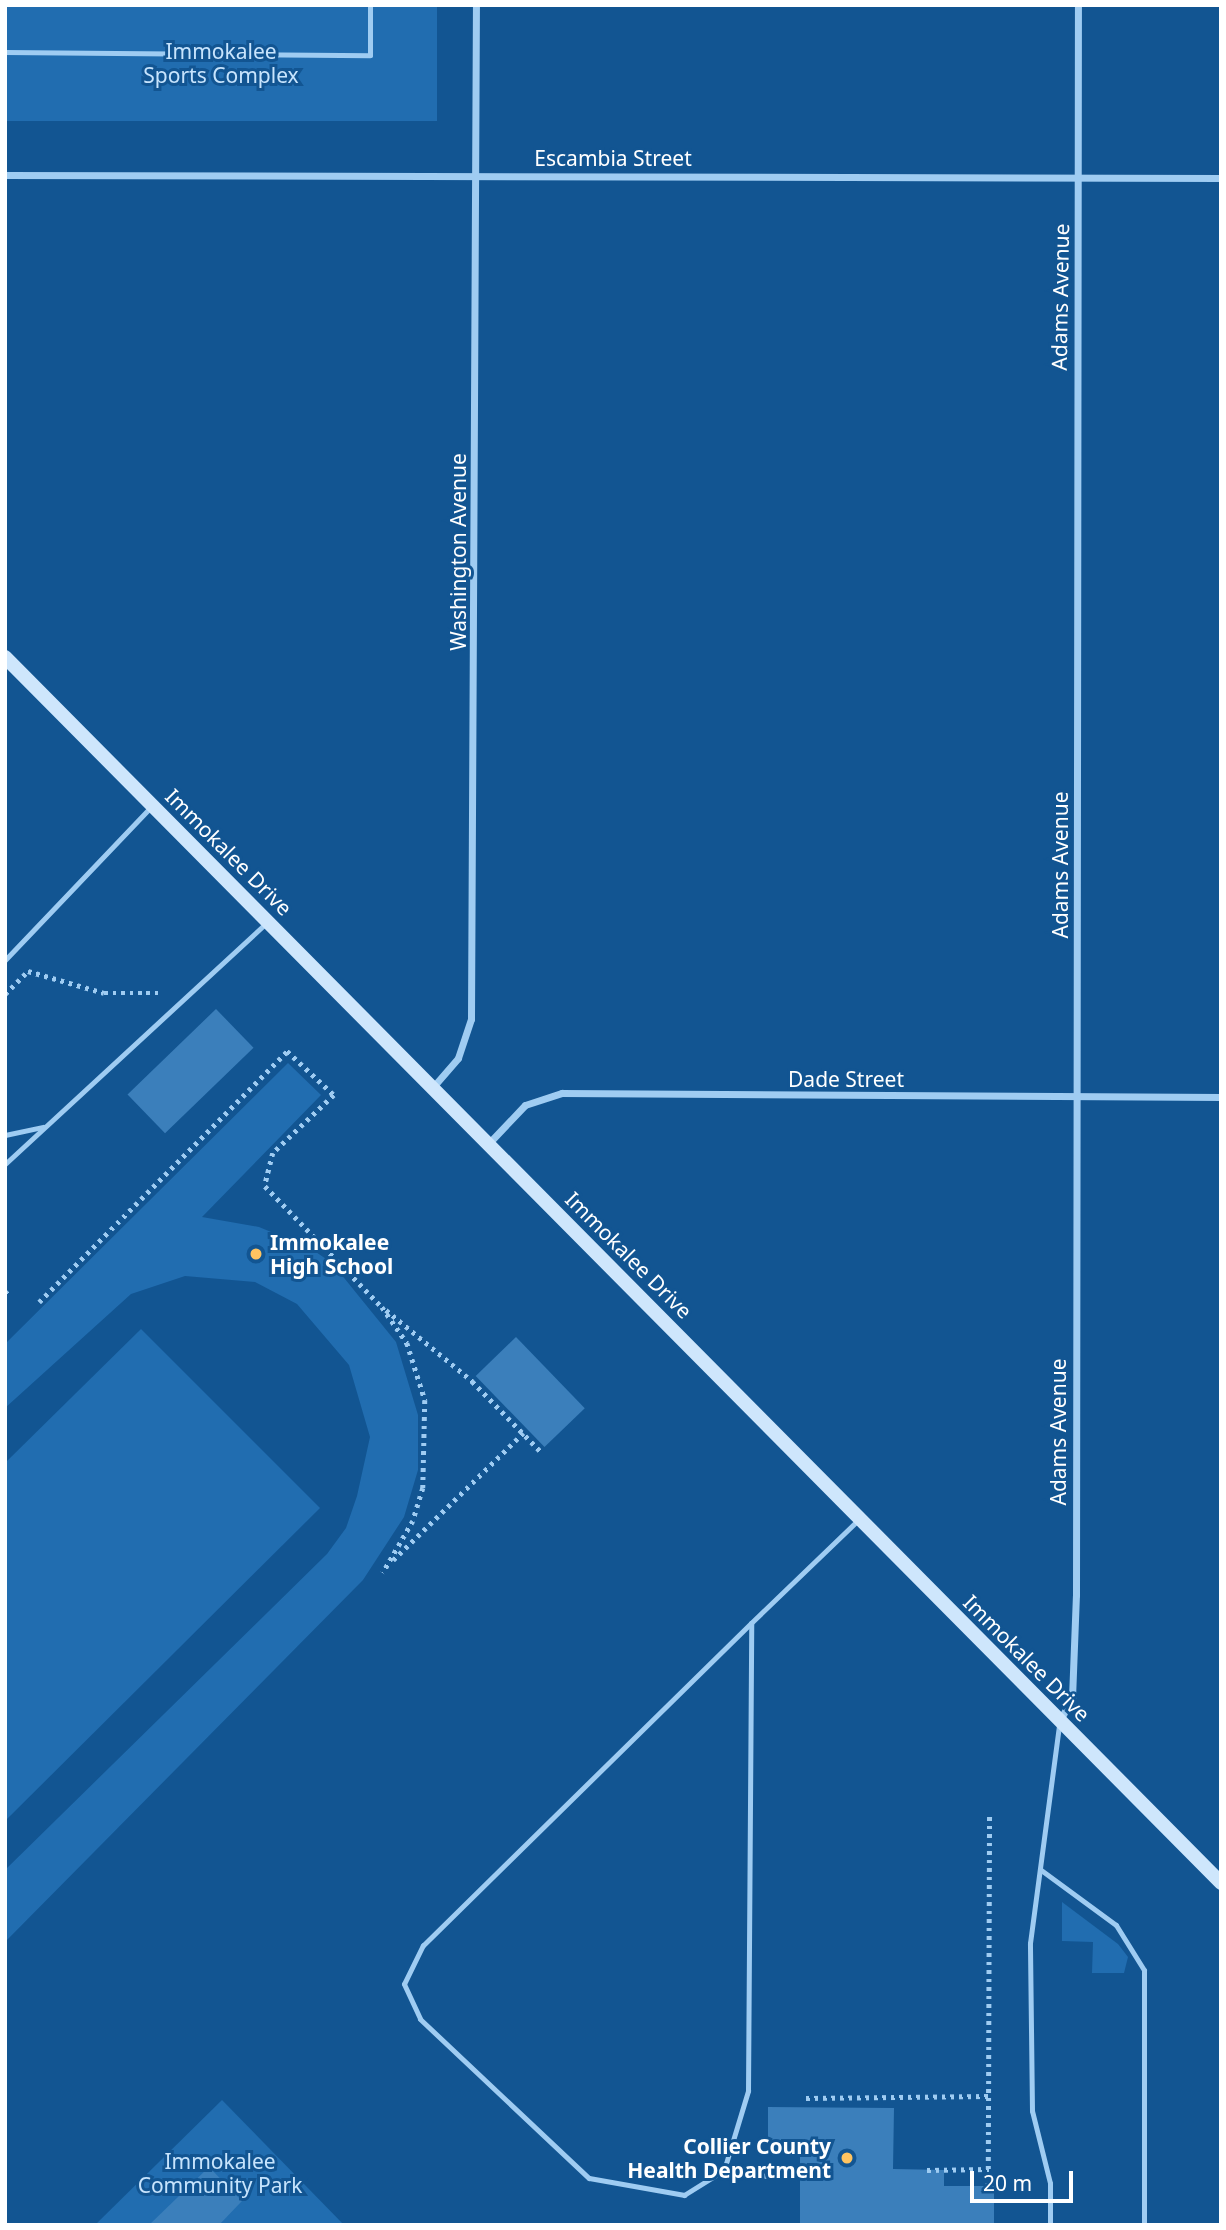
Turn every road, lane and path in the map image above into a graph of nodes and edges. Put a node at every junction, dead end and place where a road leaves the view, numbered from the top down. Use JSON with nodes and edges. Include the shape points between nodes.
{"nodes":[{"id":1,"x":370,"y":5,"type":"edge"},
{"id":2,"x":476,"y":5,"type":"edge"},
{"id":3,"x":1078,"y":5,"type":"edge"},
{"id":4,"x":5,"y":52,"type":"edge"},
{"id":5,"x":475,"y":174,"type":"junction"},
{"id":6,"x":1079,"y":174,"type":"junction"},
{"id":7,"x":5,"y":175,"type":"edge"},
{"id":8,"x":1221,"y":178,"type":"edge"},
{"id":9,"x":5,"y":657,"type":"edge"},
{"id":10,"x":153,"y":806,"type":"junction"},
{"id":11,"x":268,"y":921,"type":"junction"},
{"id":12,"x":5,"y":960,"type":"edge"},
{"id":13,"x":5,"y":993,"type":"edge"},
{"id":14,"x":187,"y":993,"type":"junction"},
{"id":15,"x":433,"y":1087,"type":"junction"},
{"id":16,"x":1075,"y":1097,"type":"junction"},
{"id":17,"x":1221,"y":1097,"type":"edge"},
{"id":18,"x":43,"y":1127,"type":"junction"},
{"id":19,"x":5,"y":1135,"type":"edge"},
{"id":20,"x":489,"y":1143,"type":"junction"},
{"id":21,"x":5,"y":1164,"type":"edge"},
{"id":22,"x":39,"y":1302,"type":"dead end"},
{"id":23,"x":382,"y":1307,"type":"junction"},
{"id":24,"x":523,"y":1433,"type":"junction"},
{"id":25,"x":542,"y":1453,"type":"dead end"},
{"id":26,"x":859,"y":1518,"type":"junction"},
{"id":27,"x":388,"y":1565,"type":"junction"},
{"id":28,"x":383,"y":1573,"type":"dead end"},
{"id":29,"x":751,"y":1623,"type":"junction"},
{"id":30,"x":1059,"y":1720,"type":"junction"},
{"id":31,"x":989,"y":1813,"type":"dead end"},
{"id":32,"x":1041,"y":1870,"type":"junction"},
{"id":33,"x":1221,"y":1883,"type":"edge"},
{"id":34,"x":989,"y":2096,"type":"junction"},
{"id":35,"x":806,"y":2098,"type":"dead end"},
{"id":36,"x":928,"y":2169,"type":"dead end"},
{"id":37,"x":989,"y":2169,"type":"junction"},
{"id":38,"x":724,"y":2171,"type":"junction"},
{"id":39,"x":780,"y":2178,"type":"dead end"},
{"id":40,"x":988,"y":2186,"type":"dead end"},
{"id":41,"x":1050,"y":2225,"type":"edge"},
{"id":42,"x":1144,"y":2225,"type":"edge"}],
"edges":[{"from":1,"to":4,"type":"lane","via":[[370,55]]},
{"from":2,"to":5,"type":"street","name":"Washington Avenue"},
{"from":3,"to":6,"type":"street","name":"Adams Avenue"},
{"from":5,"to":6,"type":"street","name":"Escambia Street"},
{"from":5,"to":7,"type":"street","name":"Escambia Street"},
{"from":5,"to":15,"type":"street","name":"Washington Avenue","via":[[471,1019],[458,1058]]},
{"from":6,"to":8,"type":"street","name":"Escambia Street"},
{"from":6,"to":16,"type":"street","name":"Adams Avenue"},
{"from":9,"to":10,"type":"street","name":"Immokalee Drive"},
{"from":10,"to":11,"type":"street","name":"Immokalee Drive"},
{"from":10,"to":12,"type":"lane"},
{"from":11,"to":14,"type":"lane"},
{"from":11,"to":15,"type":"street","name":"Immokalee Drive"},
{"from":13,"to":14,"type":"path","via":[[28,971],[104,993]]},
{"from":14,"to":18,"type":"lane"},
{"from":15,"to":20,"type":"street","name":"Immokalee Drive"},
{"from":16,"to":17,"type":"street","name":"Dade Street"},
{"from":16,"to":20,"type":"street","name":"Dade Street","via":[[562,1093],[525,1105]]},
{"from":16,"to":30,"type":"street","name":"Adams Avenue","via":[[1076,1595],[1072,1698]]},
{"from":18,"to":19,"type":"lane"},
{"from":18,"to":21,"type":"lane"},
{"from":20,"to":26,"type":"street","name":"Immokalee Drive"},
{"from":22,"to":23,"type":"path","via":[[287,1051],[334,1095],[273,1153],[265,1186]]},
{"from":23,"to":24,"type":"path"},
{"from":23,"to":27,"type":"path","via":[[417,1367],[428,1443],[413,1521]]},
{"from":24,"to":25,"type":"path"},
{"from":24,"to":27,"type":"path"},
{"from":26,"to":29,"type":"lane"},
{"from":26,"to":30,"type":"street","name":"Immokalee Drive"},
{"from":27,"to":28,"type":"path"},
{"from":29,"to":38,"type":"lane","via":[[748,2091]]},
{"from":29,"to":38,"type":"lane","via":[[422,1945],[404,1984],[420,2019],[589,2178],[684,2195]]},
{"from":30,"to":32,"type":"lane"},
{"from":30,"to":33,"type":"street","name":"Immokalee Drive"},
{"from":31,"to":34,"type":"path"},
{"from":32,"to":41,"type":"lane","via":[[1030,1943],[1032,2111],[1050,2183]]},
{"from":32,"to":42,"type":"lane","via":[[1116,1925],[1144,1970]]},
{"from":34,"to":35,"type":"path"},
{"from":34,"to":37,"type":"path"},
{"from":36,"to":37,"type":"path"},
{"from":37,"to":40,"type":"path"},
{"from":38,"to":39,"type":"lane"}]}
